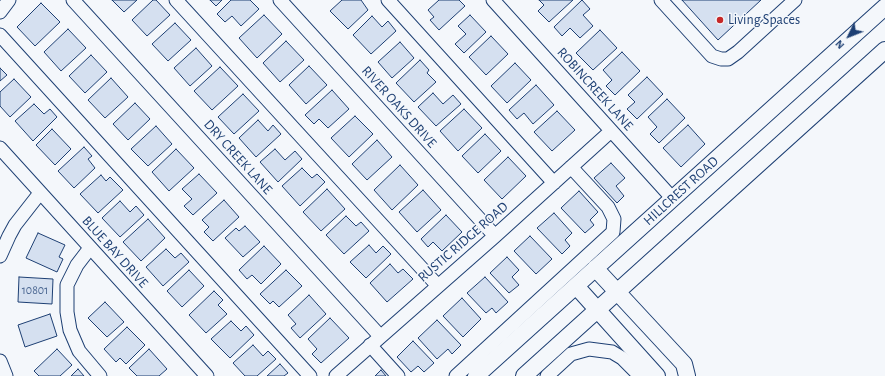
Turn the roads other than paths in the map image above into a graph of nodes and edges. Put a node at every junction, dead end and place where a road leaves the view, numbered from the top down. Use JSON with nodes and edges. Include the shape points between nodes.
{"nodes":[{"id":1,"x":8,"y":0,"type":"edge"},
{"id":2,"x":73,"y":0,"type":"edge"},
{"id":3,"x":176,"y":0,"type":"edge"},
{"id":4,"x":280,"y":0,"type":"edge"},
{"id":5,"x":388,"y":0,"type":"edge"},
{"id":6,"x":493,"y":0,"type":"edge"},
{"id":7,"x":662,"y":0,"type":"edge"},
{"id":8,"x":795,"y":0,"type":"edge"},
{"id":9,"x":885,"y":7,"type":"edge"},
{"id":10,"x":0,"y":12,"type":"edge"},
{"id":11,"x":0,"y":35,"type":"edge"},
{"id":12,"x":885,"y":50,"type":"edge"},
{"id":13,"x":611,"y":131,"type":"junction"},
{"id":14,"x":0,"y":148,"type":"edge"},
{"id":15,"x":571,"y":167,"type":"junction"},
{"id":16,"x":554,"y":182,"type":"junction"},
{"id":17,"x":40,"y":193,"type":"junction"},
{"id":18,"x":672,"y":199,"type":"junction"},
{"id":19,"x":495,"y":236,"type":"junction"},
{"id":20,"x":90,"y":248,"type":"junction"},
{"id":21,"x":0,"y":256,"type":"edge"},
{"id":22,"x":595,"y":268,"type":"junction"},
{"id":23,"x":438,"y":286,"type":"junction"},
{"id":24,"x":576,"y":286,"type":"junction"},
{"id":25,"x":617,"y":292,"type":"junction"},
{"id":26,"x":597,"y":310,"type":"junction"},
{"id":27,"x":380,"y":336,"type":"junction"},
{"id":28,"x":370,"y":345,"type":"junction"},
{"id":29,"x":0,"y":361,"type":"edge"},
{"id":30,"x":6,"y":376,"type":"edge"},
{"id":31,"x":100,"y":376,"type":"edge"},
{"id":32,"x":207,"y":376,"type":"edge"},
{"id":33,"x":310,"y":376,"type":"edge"},
{"id":34,"x":336,"y":376,"type":"edge"},
{"id":35,"x":398,"y":376,"type":"edge"},
{"id":36,"x":456,"y":376,"type":"edge"},
{"id":37,"x":476,"y":376,"type":"edge"},
{"id":38,"x":524,"y":376,"type":"edge"},
{"id":39,"x":547,"y":376,"type":"edge"},
{"id":40,"x":640,"y":376,"type":"edge"},
{"id":41,"x":657,"y":376,"type":"edge"},
{"id":42,"x":687,"y":376,"type":"edge"}],
"edges":[{"from":1,"to":10,"type":"street"},
{"from":2,"to":27,"type":"street","name":"DRY CREEK LANE"},
{"from":3,"to":23,"type":"street"},
{"from":4,"to":19,"type":"street","name":"RIVER OAKS DRIVE"},
{"from":5,"to":16,"type":"street"},
{"from":6,"to":13,"type":"street","name":"ROBINCREEK LANE"},
{"from":7,"to":8,"type":"street","via":[[712,56],[721,59],[728,59],[738,52]]},
{"from":9,"to":18,"type":"main road","name":"HILLCREST ROAD"},
{"from":11,"to":33,"type":"street"},
{"from":12,"to":25,"type":"main road"},
{"from":13,"to":15,"type":"street","name":"RUSTIC RIDGE ROAD"},
{"from":13,"to":18,"type":"street","name":"ROBINCREEK LANE"},
{"from":14,"to":17,"type":"street","name":"BLUE BAY DRIVE"},
{"from":15,"to":16,"type":"street","name":"RUSTIC RIDGE ROAD"},
{"from":15,"to":36,"type":"street","via":[[608,206],[614,218],[614,232]]},
{"from":16,"to":19,"type":"street","name":"RUSTIC RIDGE ROAD"},
{"from":17,"to":20,"type":"street","name":"BLUE BAY DRIVE"},
{"from":17,"to":21,"type":"street","via":[[15,225]]},
{"from":18,"to":22,"type":"main road","name":"HILLCREST ROAD"},
{"from":19,"to":23,"type":"street","name":"RUSTIC RIDGE ROAD"},
{"from":20,"to":31,"type":"street","via":[[77,265],[67,285],[67,312],[70,330],[79,351]]},
{"from":20,"to":32,"type":"street","name":"BLUE BAY DRIVE"},
{"from":22,"to":24,"type":"main road","name":"HILLCREST ROAD"},
{"from":22,"to":25,"type":"main road"},
{"from":23,"to":27,"type":"street","name":"RUSTIC RIDGE ROAD"},
{"from":24,"to":26,"type":"main road"},
{"from":24,"to":37,"type":"main road","name":"HILLCREST ROAD"},
{"from":25,"to":26,"type":"main road"},
{"from":25,"to":42,"type":"main road","via":[[684,364]]},
{"from":26,"to":38,"type":"main road"},
{"from":26,"to":41,"type":"main road"},
{"from":27,"to":28,"type":"street","name":"RUSTIC RIDGE ROAD"},
{"from":28,"to":34,"type":"street","name":"RUSTIC RIDGE ROAD"},
{"from":28,"to":35,"type":"street"},
{"from":29,"to":30,"type":"street"},
{"from":39,"to":40,"type":"street","via":[[571,354],[589,349],[612,352]]}]}
